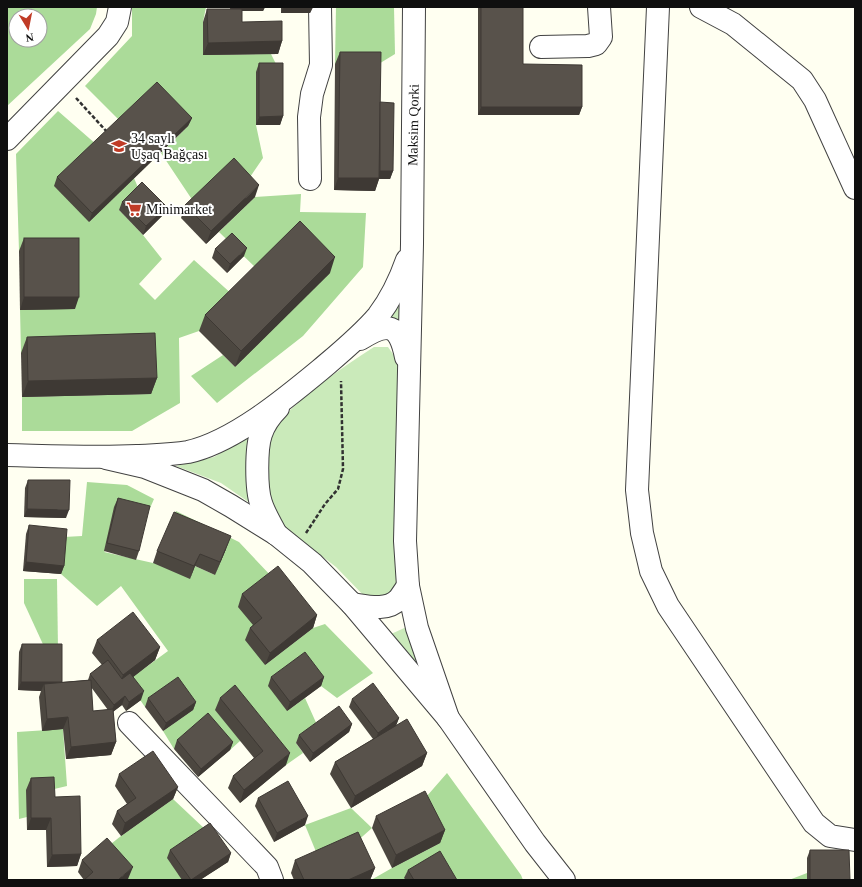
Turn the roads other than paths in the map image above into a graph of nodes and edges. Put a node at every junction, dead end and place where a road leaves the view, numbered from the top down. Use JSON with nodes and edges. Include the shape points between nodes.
{"nodes":[{"id":1,"x":120,"y":7,"type":"edge"},
{"id":2,"x":320,"y":7,"type":"edge"},
{"id":3,"x":414,"y":7,"type":"edge"},
{"id":4,"x":599,"y":7,"type":"edge"},
{"id":5,"x":658,"y":7,"type":"edge"},
{"id":6,"x":702,"y":7,"type":"edge"},
{"id":7,"x":541,"y":47,"type":"dead end"},
{"id":8,"x":7,"y":139,"type":"edge"},
{"id":9,"x":310,"y":179,"type":"dead end"},
{"id":10,"x":855,"y":188,"type":"edge"},
{"id":11,"x":412,"y":244,"type":"junction"},
{"id":12,"x":350,"y":345,"type":"junction"},
{"id":13,"x":409,"y":370,"type":"junction"},
{"id":14,"x":297,"y":389,"type":"junction"},
{"id":15,"x":7,"y":455,"type":"edge"},
{"id":16,"x":106,"y":458,"type":"junction"},
{"id":17,"x":276,"y":534,"type":"junction"},
{"id":18,"x":408,"y":586,"type":"junction"},
{"id":19,"x":352,"y":604,"type":"junction"},
{"id":20,"x":448,"y":718,"type":"junction"},
{"id":21,"x":129,"y":723,"type":"dead end"},
{"id":22,"x":855,"y":840,"type":"edge"},
{"id":23,"x":535,"y":843,"type":"junction"},
{"id":24,"x":272,"y":880,"type":"edge"},
{"id":25,"x":550,"y":880,"type":"edge"},
{"id":26,"x":564,"y":880,"type":"edge"}],
"edges":[{"from":1,"to":8,"type":"street","via":[[117,22],[108,36]]},
{"from":2,"to":9,"type":"street","via":[[321,65],[312,94],[309,117]]},
{"from":3,"to":11,"type":"street","name":"Maksim Qorki"},
{"from":4,"to":7,"type":"street","via":[[601,37],[596,44]]},
{"from":5,"to":22,"type":"street","via":[[637,490],[642,533],[651,571],[668,606],[814,823],[830,836]]},
{"from":6,"to":10,"type":"street","via":[[733,24],[802,80],[815,100]]},
{"from":11,"to":12,"type":"street","via":[[401,277],[386,305]]},
{"from":11,"to":13,"type":"street","name":"Maksim Qorki"},
{"from":12,"to":13,"type":"street","via":[[374,330],[384,327],[392,330],[398,334],[404,347]]},
{"from":12,"to":14,"type":"street"},
{"from":13,"to":18,"type":"street","via":[[406,541]]},
{"from":14,"to":16,"type":"street","via":[[216,443],[163,455]]},
{"from":14,"to":17,"type":"street","via":[[275,411],[260,435],[258,488],[261,503]]},
{"from":15,"to":16,"type":"street"},
{"from":16,"to":17,"type":"street","via":[[146,467],[203,490]]},
{"from":17,"to":19,"type":"street","via":[[312,563]]},
{"from":18,"to":19,"type":"street","via":[[398,600],[388,606],[374,608]]},
{"from":18,"to":20,"type":"street","via":[[417,628]]},
{"from":19,"to":20,"type":"street"},
{"from":20,"to":23,"type":"street"},
{"from":21,"to":24,"type":"street","via":[[267,867]]},
{"from":23,"to":25,"type":"street"},
{"from":23,"to":26,"type":"street"}]}
